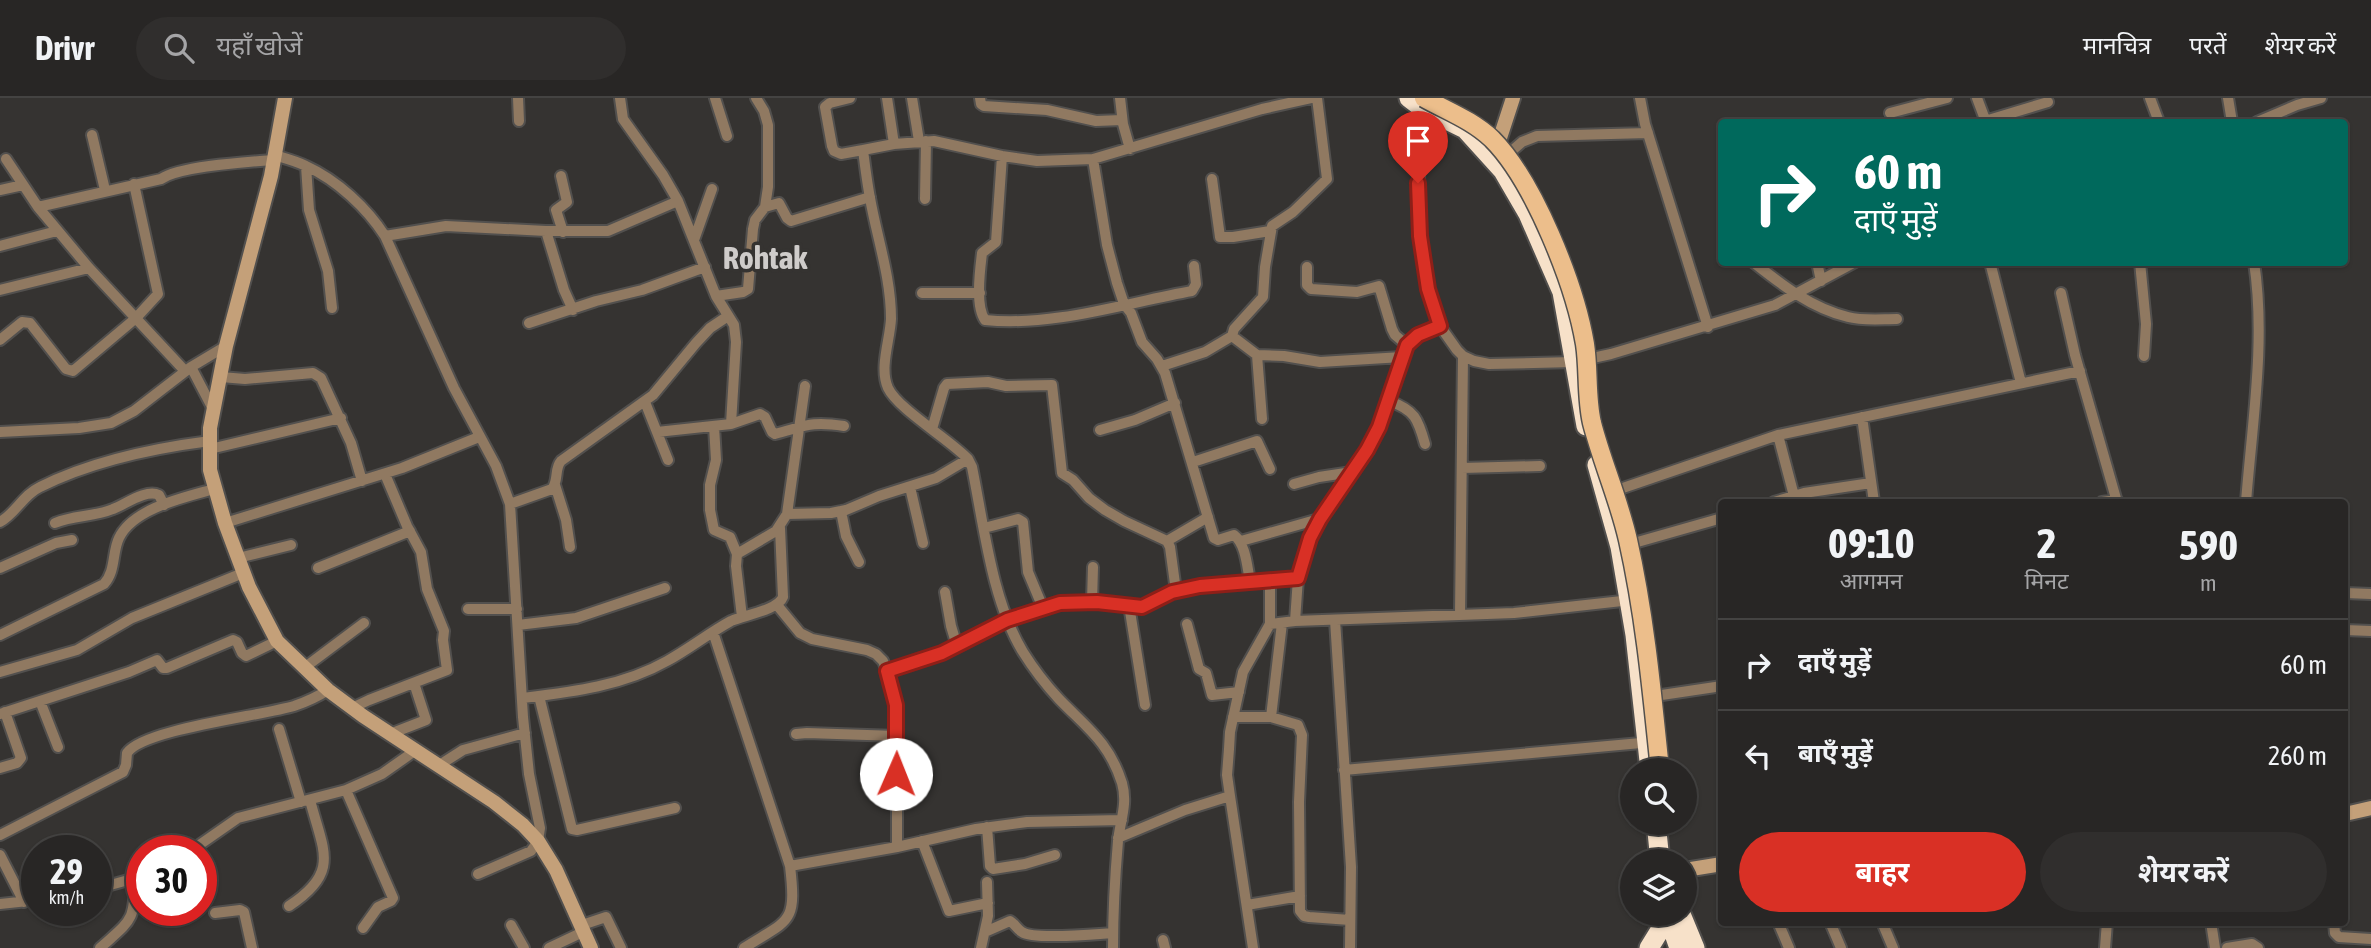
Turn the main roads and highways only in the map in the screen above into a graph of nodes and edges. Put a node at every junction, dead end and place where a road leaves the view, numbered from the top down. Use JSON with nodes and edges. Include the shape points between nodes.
{"nodes":[{"id":1,"x":1419,"y":99,"type":"edge"},
{"id":2,"x":1582,"y":361,"type":"junction"},
{"id":3,"x":1637,"y":599,"type":"junction"},
{"id":4,"x":1653,"y":742,"type":"junction"},
{"id":5,"x":1651,"y":758,"type":"edge"},
{"id":6,"x":1658,"y":758,"type":"edge"},
{"id":7,"x":1660,"y":758,"type":"edge"},
{"id":8,"x":1663,"y":926,"type":"edge"},
{"id":9,"x":1674,"y":926,"type":"edge"},
{"id":10,"x":1679,"y":926,"type":"edge"},
{"id":11,"x":1649,"y":948,"type":"edge"},
{"id":12,"x":1679,"y":948,"type":"edge"},
{"id":13,"x":1695,"y":948,"type":"edge"}],
"edges":[{"from":1,"to":2,"type":"highway","via":[[1499,152],[1503,171],[1528,214],[1562,292]]},
{"from":1,"to":7,"type":"main road","bridge":true,"via":[[1476,126],[1508,157],[1532,196],[1572,295],[1585,344],[1588,403],[1638,588]]},
{"from":2,"to":3,"type":"highway","via":[[1634,543]]},
{"from":2,"to":3,"type":"highway","via":[[1582,412]]},
{"from":3,"to":4,"type":"highway"},
{"from":3,"to":4,"type":"highway","via":[[1654,696]]},
{"from":4,"to":5,"type":"highway"},
{"from":4,"to":6,"type":"highway"},
{"from":8,"to":11,"type":"highway"},
{"from":9,"to":12,"type":"highway"},
{"from":10,"to":13,"type":"highway"}]}
